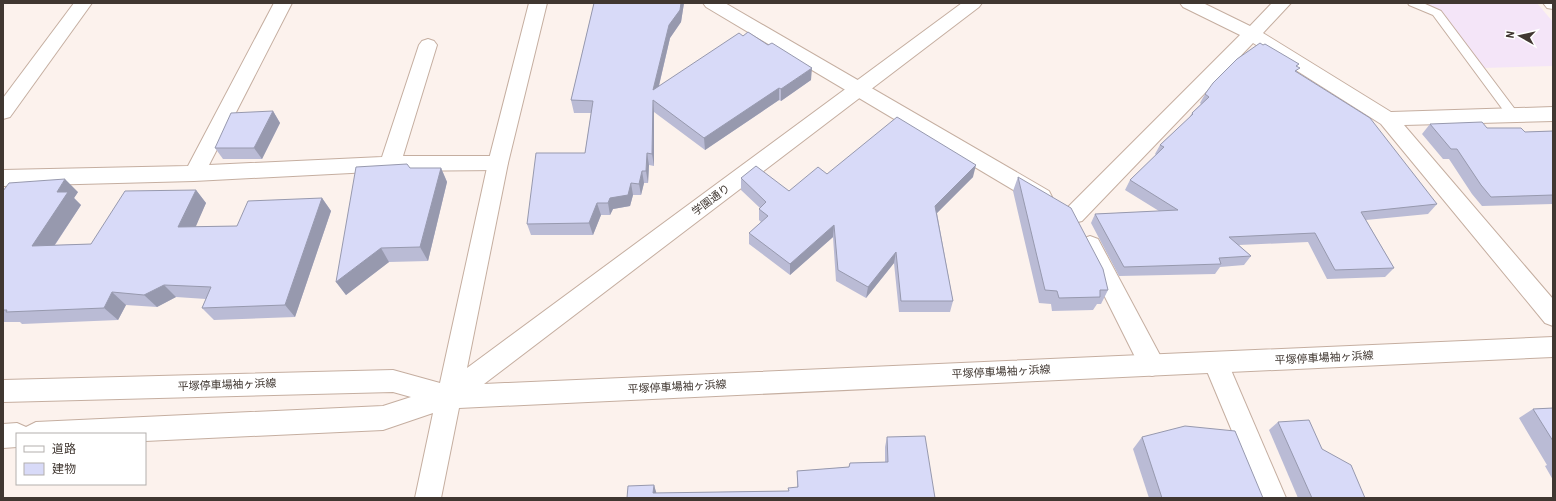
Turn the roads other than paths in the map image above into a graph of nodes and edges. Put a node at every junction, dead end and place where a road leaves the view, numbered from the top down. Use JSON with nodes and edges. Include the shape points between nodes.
{"nodes":[{"id":1,"x":83,"y":3,"type":"edge"},
{"id":2,"x":283,"y":3,"type":"edge"},
{"id":3,"x":538,"y":3,"type":"edge"},
{"id":4,"x":712,"y":3,"type":"edge"},
{"id":5,"x":973,"y":3,"type":"edge"},
{"id":6,"x":1189,"y":3,"type":"edge"},
{"id":7,"x":1282,"y":3,"type":"edge"},
{"id":8,"x":1413,"y":3,"type":"edge"},
{"id":9,"x":1252,"y":34,"type":"junction"},
{"id":10,"x":428,"y":45,"type":"dead end"},
{"id":11,"x":859,"y":89,"type":"junction"},
{"id":12,"x":3,"y":112,"type":"edge"},
{"id":13,"x":1553,"y":114,"type":"edge"},
{"id":14,"x":1513,"y":115,"type":"junction"},
{"id":15,"x":1388,"y":119,"type":"junction"},
{"id":16,"x":498,"y":163,"type":"junction"},
{"id":17,"x":390,"y":164,"type":"junction"},
{"id":18,"x":194,"y":173,"type":"junction"},
{"id":19,"x":3,"y":178,"type":"edge"},
{"id":20,"x":1074,"y":216,"type":"junction"},
{"id":21,"x":1553,"y":316,"type":"edge"},
{"id":22,"x":1553,"y":348,"type":"edge"},
{"id":23,"x":1216,"y":364,"type":"junction"},
{"id":24,"x":1152,"y":365,"type":"junction"},
{"id":25,"x":3,"y":391,"type":"edge"},
{"id":26,"x":448,"y":397,"type":"junction"},
{"id":27,"x":58,"y":433,"type":"edge"},
{"id":28,"x":16,"y":435,"type":"edge"},
{"id":29,"x":3,"y":436,"type":"edge"},
{"id":30,"x":428,"y":498,"type":"edge"},
{"id":31,"x":1273,"y":498,"type":"edge"}],
"edges":[{"from":1,"to":12,"type":"street"},
{"from":2,"to":18,"type":"street"},
{"from":3,"to":16,"type":"street"},
{"from":4,"to":11,"type":"street"},
{"from":5,"to":11,"type":"street","name":"学園通り"},
{"from":6,"to":9,"type":"street"},
{"from":7,"to":9,"type":"street"},
{"from":8,"to":14,"type":"lane","via":[[1437,13]]},
{"from":9,"to":15,"type":"street"},
{"from":9,"to":20,"type":"street"},
{"from":10,"to":17,"type":"street"},
{"from":11,"to":20,"type":"street"},
{"from":11,"to":26,"type":"street","name":"学園通り"},
{"from":13,"to":14,"type":"street"},
{"from":14,"to":15,"type":"street"},
{"from":15,"to":21,"type":"street"},
{"from":16,"to":17,"type":"street"},
{"from":16,"to":26,"type":"street"},
{"from":17,"to":18,"type":"street"},
{"from":18,"to":19,"type":"street"},
{"from":20,"to":24,"type":"street"},
{"from":22,"to":23,"type":"street","name":"平塚停車場袖ヶ浜線"},
{"from":23,"to":24,"type":"street","name":"平塚停車場袖ヶ浜線"},
{"from":23,"to":31,"type":"street"},
{"from":24,"to":26,"type":"street","name":"平塚停車場袖ヶ浜線"},
{"from":25,"to":26,"type":"street","name":"平塚停車場袖ヶ浜線","via":[[393,381]]},
{"from":26,"to":27,"type":"street","name":"平塚停車場袖ヶ浜線","via":[[382,418]]},
{"from":26,"to":30,"type":"street"},
{"from":28,"to":29,"type":"street"}]}
